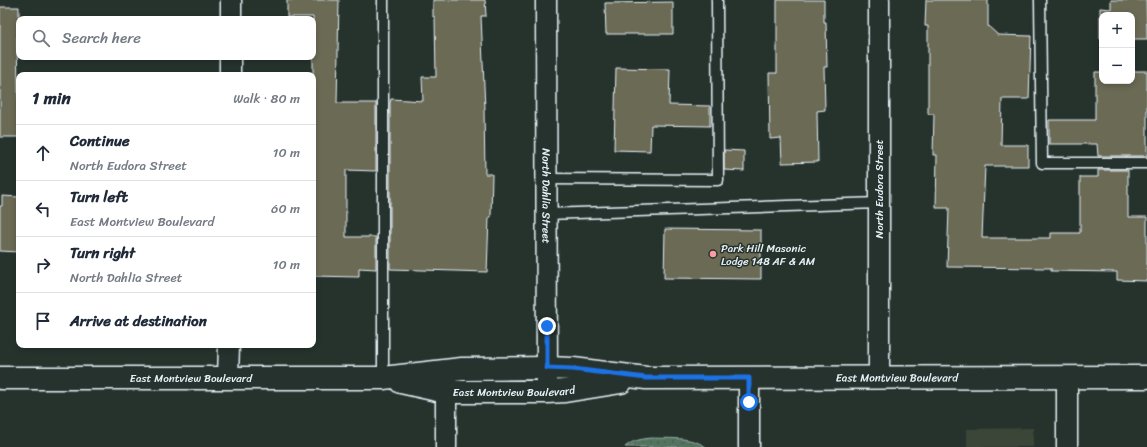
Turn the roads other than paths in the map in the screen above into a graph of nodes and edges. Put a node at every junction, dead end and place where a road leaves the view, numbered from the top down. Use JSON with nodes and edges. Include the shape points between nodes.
{"nodes":[{"id":1,"x":231,"y":0,"type":"edge"},
{"id":2,"x":383,"y":0,"type":"edge"},
{"id":3,"x":546,"y":0,"type":"edge"},
{"id":4,"x":717,"y":0,"type":"edge"},
{"id":5,"x":879,"y":0,"type":"edge"},
{"id":6,"x":1040,"y":0,"type":"edge"},
{"id":7,"x":231,"y":16,"type":"edge"},
{"id":8,"x":230,"y":60,"type":"edge"},
{"id":9,"x":230,"y":72,"type":"edge"},
{"id":10,"x":1147,"y":163,"type":"edge"},
{"id":11,"x":546,"y":179,"type":"junction"},
{"id":12,"x":879,"y":203,"type":"junction"},
{"id":13,"x":546,"y":214,"type":"junction"},
{"id":14,"x":229,"y":348,"type":"edge"},
{"id":15,"x":547,"y":368,"type":"junction"},
{"id":16,"x":879,"y":377,"type":"junction"},
{"id":17,"x":1147,"y":377,"type":"edge"},
{"id":18,"x":0,"y":378,"type":"edge"},
{"id":19,"x":228,"y":378,"type":"junction"},
{"id":20,"x":382,"y":378,"type":"junction"},
{"id":21,"x":646,"y":378,"type":"junction"},
{"id":22,"x":749,"y":378,"type":"junction"},
{"id":23,"x":1067,"y":378,"type":"junction"},
{"id":24,"x":446,"y":381,"type":"junction"},
{"id":25,"x":547,"y":392,"type":"junction"},
{"id":26,"x":446,"y":447,"type":"edge"},
{"id":27,"x":750,"y":447,"type":"edge"},
{"id":28,"x":1067,"y":447,"type":"edge"}],
"edges":[{"from":1,"to":7,"type":"street"},
{"from":2,"to":20,"type":"lane"},
{"from":3,"to":11,"type":"street","name":"North Dahlia Street"},
{"from":4,"to":11,"type":"lane","via":[[718,180]]},
{"from":5,"to":12,"type":"street","name":"North Eudora Street"},
{"from":6,"to":10,"type":"lane","via":[[1042,163]]},
{"from":8,"to":9,"type":"street"},
{"from":11,"to":13,"type":"street","name":"North Dahlia Street"},
{"from":12,"to":13,"type":"lane"},
{"from":12,"to":16,"type":"street","name":"North Eudora Street"},
{"from":13,"to":15,"type":"street","name":"North Dahlia Street"},
{"from":14,"to":19,"type":"street"},
{"from":15,"to":21,"type":"street","name":"East Montview Boulevard"},
{"from":15,"to":24,"type":"street","name":"East Montview Boulevard","via":[[462,369]]},
{"from":15,"to":25,"type":"street","name":"North Dahlia Street"},
{"from":16,"to":22,"type":"street","name":"East Montview Boulevard"},
{"from":16,"to":23,"type":"street","name":"East Montview Boulevard"},
{"from":17,"to":23,"type":"street","name":"East Montview Boulevard"},
{"from":18,"to":19,"type":"street","name":"East Montview Boulevard"},
{"from":19,"to":20,"type":"street","name":"East Montview Boulevard"},
{"from":20,"to":24,"type":"street","name":"East Montview Boulevard"},
{"from":21,"to":22,"type":"street","name":"East Montview Boulevard"},
{"from":21,"to":25,"type":"street","name":"East Montview Boulevard"},
{"from":22,"to":27,"type":"street"},
{"from":23,"to":28,"type":"street"},
{"from":24,"to":25,"type":"street","name":"East Montview Boulevard"},
{"from":24,"to":26,"type":"street"}]}
